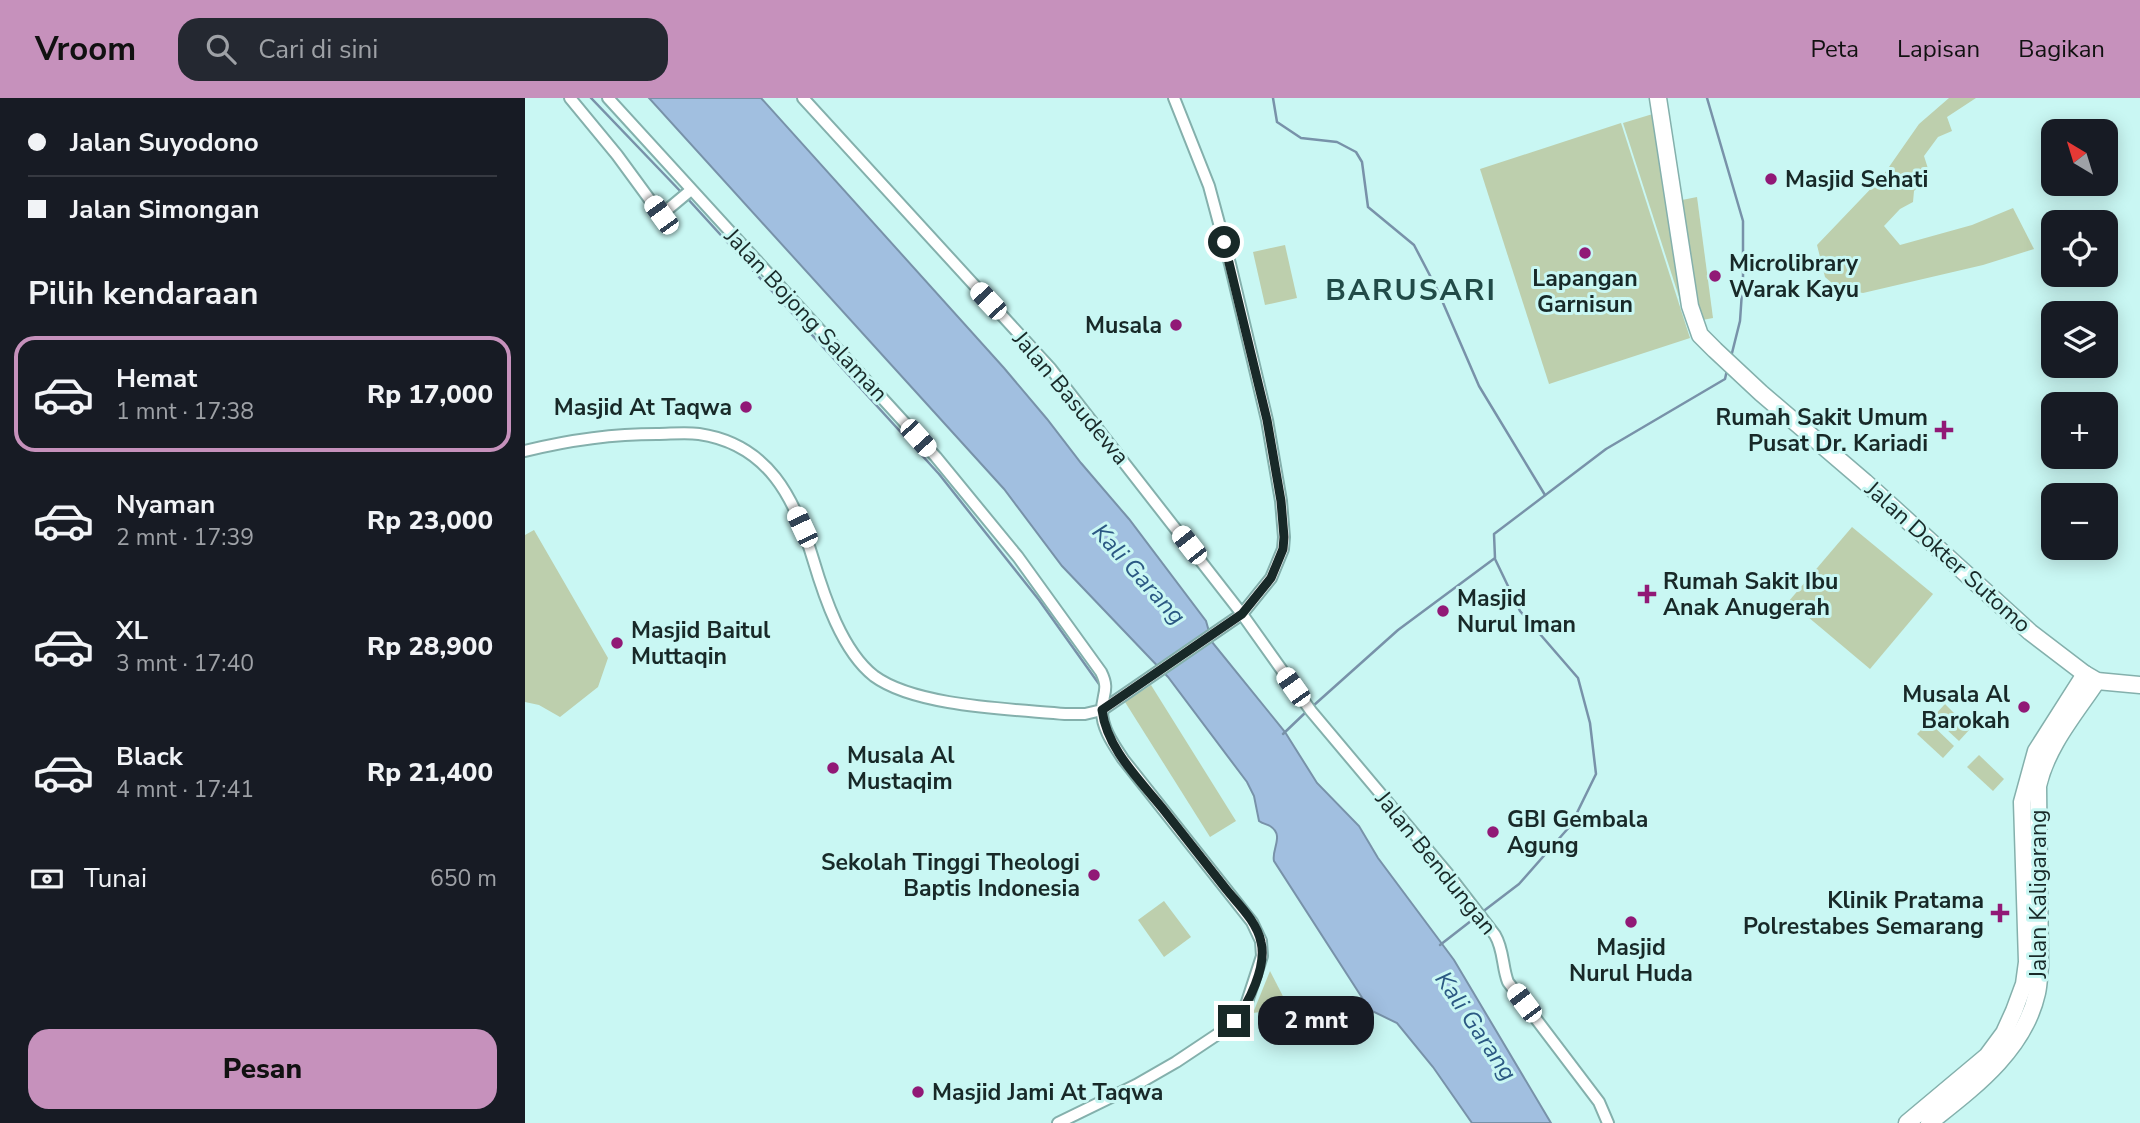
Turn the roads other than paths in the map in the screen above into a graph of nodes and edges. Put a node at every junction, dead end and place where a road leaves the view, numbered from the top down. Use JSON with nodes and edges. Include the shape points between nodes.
{"nodes":[{"id":1,"x":570,"y":98,"type":"edge"},
{"id":2,"x":608,"y":98,"type":"edge"},
{"id":3,"x":803,"y":98,"type":"edge"},
{"id":4,"x":1174,"y":98,"type":"edge"},
{"id":5,"x":1658,"y":98,"type":"edge"},
{"id":6,"x":689,"y":191,"type":"junction"},
{"id":7,"x":525,"y":452,"type":"edge"},
{"id":8,"x":1242,"y":614,"type":"junction"},
{"id":9,"x":2091,"y":677,"type":"junction"},
{"id":10,"x":2140,"y":685,"type":"edge"},
{"id":11,"x":1102,"y":710,"type":"junction"},
{"id":12,"x":2032,"y":901,"type":"junction"},
{"id":13,"x":1058,"y":1123,"type":"edge"},
{"id":14,"x":1608,"y":1123,"type":"edge"},
{"id":15,"x":1907,"y":1123,"type":"edge"},
{"id":16,"x":1929,"y":1123,"type":"edge"}],
"edges":[{"from":1,"to":6,"type":"street","via":[[664,213]]},
{"from":2,"to":6,"type":"street","name":"Jalan Bojong Salaman"},
{"from":3,"to":8,"type":"street","name":"Jalan Basudewa","via":[[1051,369]]},
{"from":4,"to":8,"type":"street","via":[[1209,186],[1230,264],[1281,501],[1283,549],[1262,590]]},
{"from":5,"to":9,"type":"highway","name":"Jalan Dokter Sutomo","via":[[1690,306],[1700,335],[2030,632]]},
{"from":6,"to":11,"type":"street","name":"Jalan Bojong Salaman","via":[[901,418],[1011,548],[1101,672],[1107,691]]},
{"from":7,"to":11,"type":"street","via":[[565,441],[637,434],[697,434],[740,446],[764,463],[784,489],[833,615],[863,666],[876,677],[897,689],[931,698],[1065,714]]},
{"from":8,"to":11,"type":"street"},
{"from":8,"to":14,"type":"street","name":"Jalan Bendungan","via":[[1308,708],[1495,935],[1508,982],[1599,1102]]},
{"from":9,"to":10,"type":"highway"},
{"from":9,"to":12,"type":"highway","name":"Jalan Kaligarang","via":[[2036,751],[2030,768],[2022,802]]},
{"from":11,"to":13,"type":"street","via":[[1105,728],[1123,759],[1252,922],[1262,956],[1247,1002],[1227,1028],[1156,1073]]},
{"from":12,"to":15,"type":"highway","name":"Jalan Kaligarang","via":[[2024,985],[2004,1033],[1987,1056]]},
{"from":12,"to":16,"type":"highway","name":"Jalan Kaligarang","via":[[2041,966],[2037,994],[2025,1024],[1986,1077]]}]}
